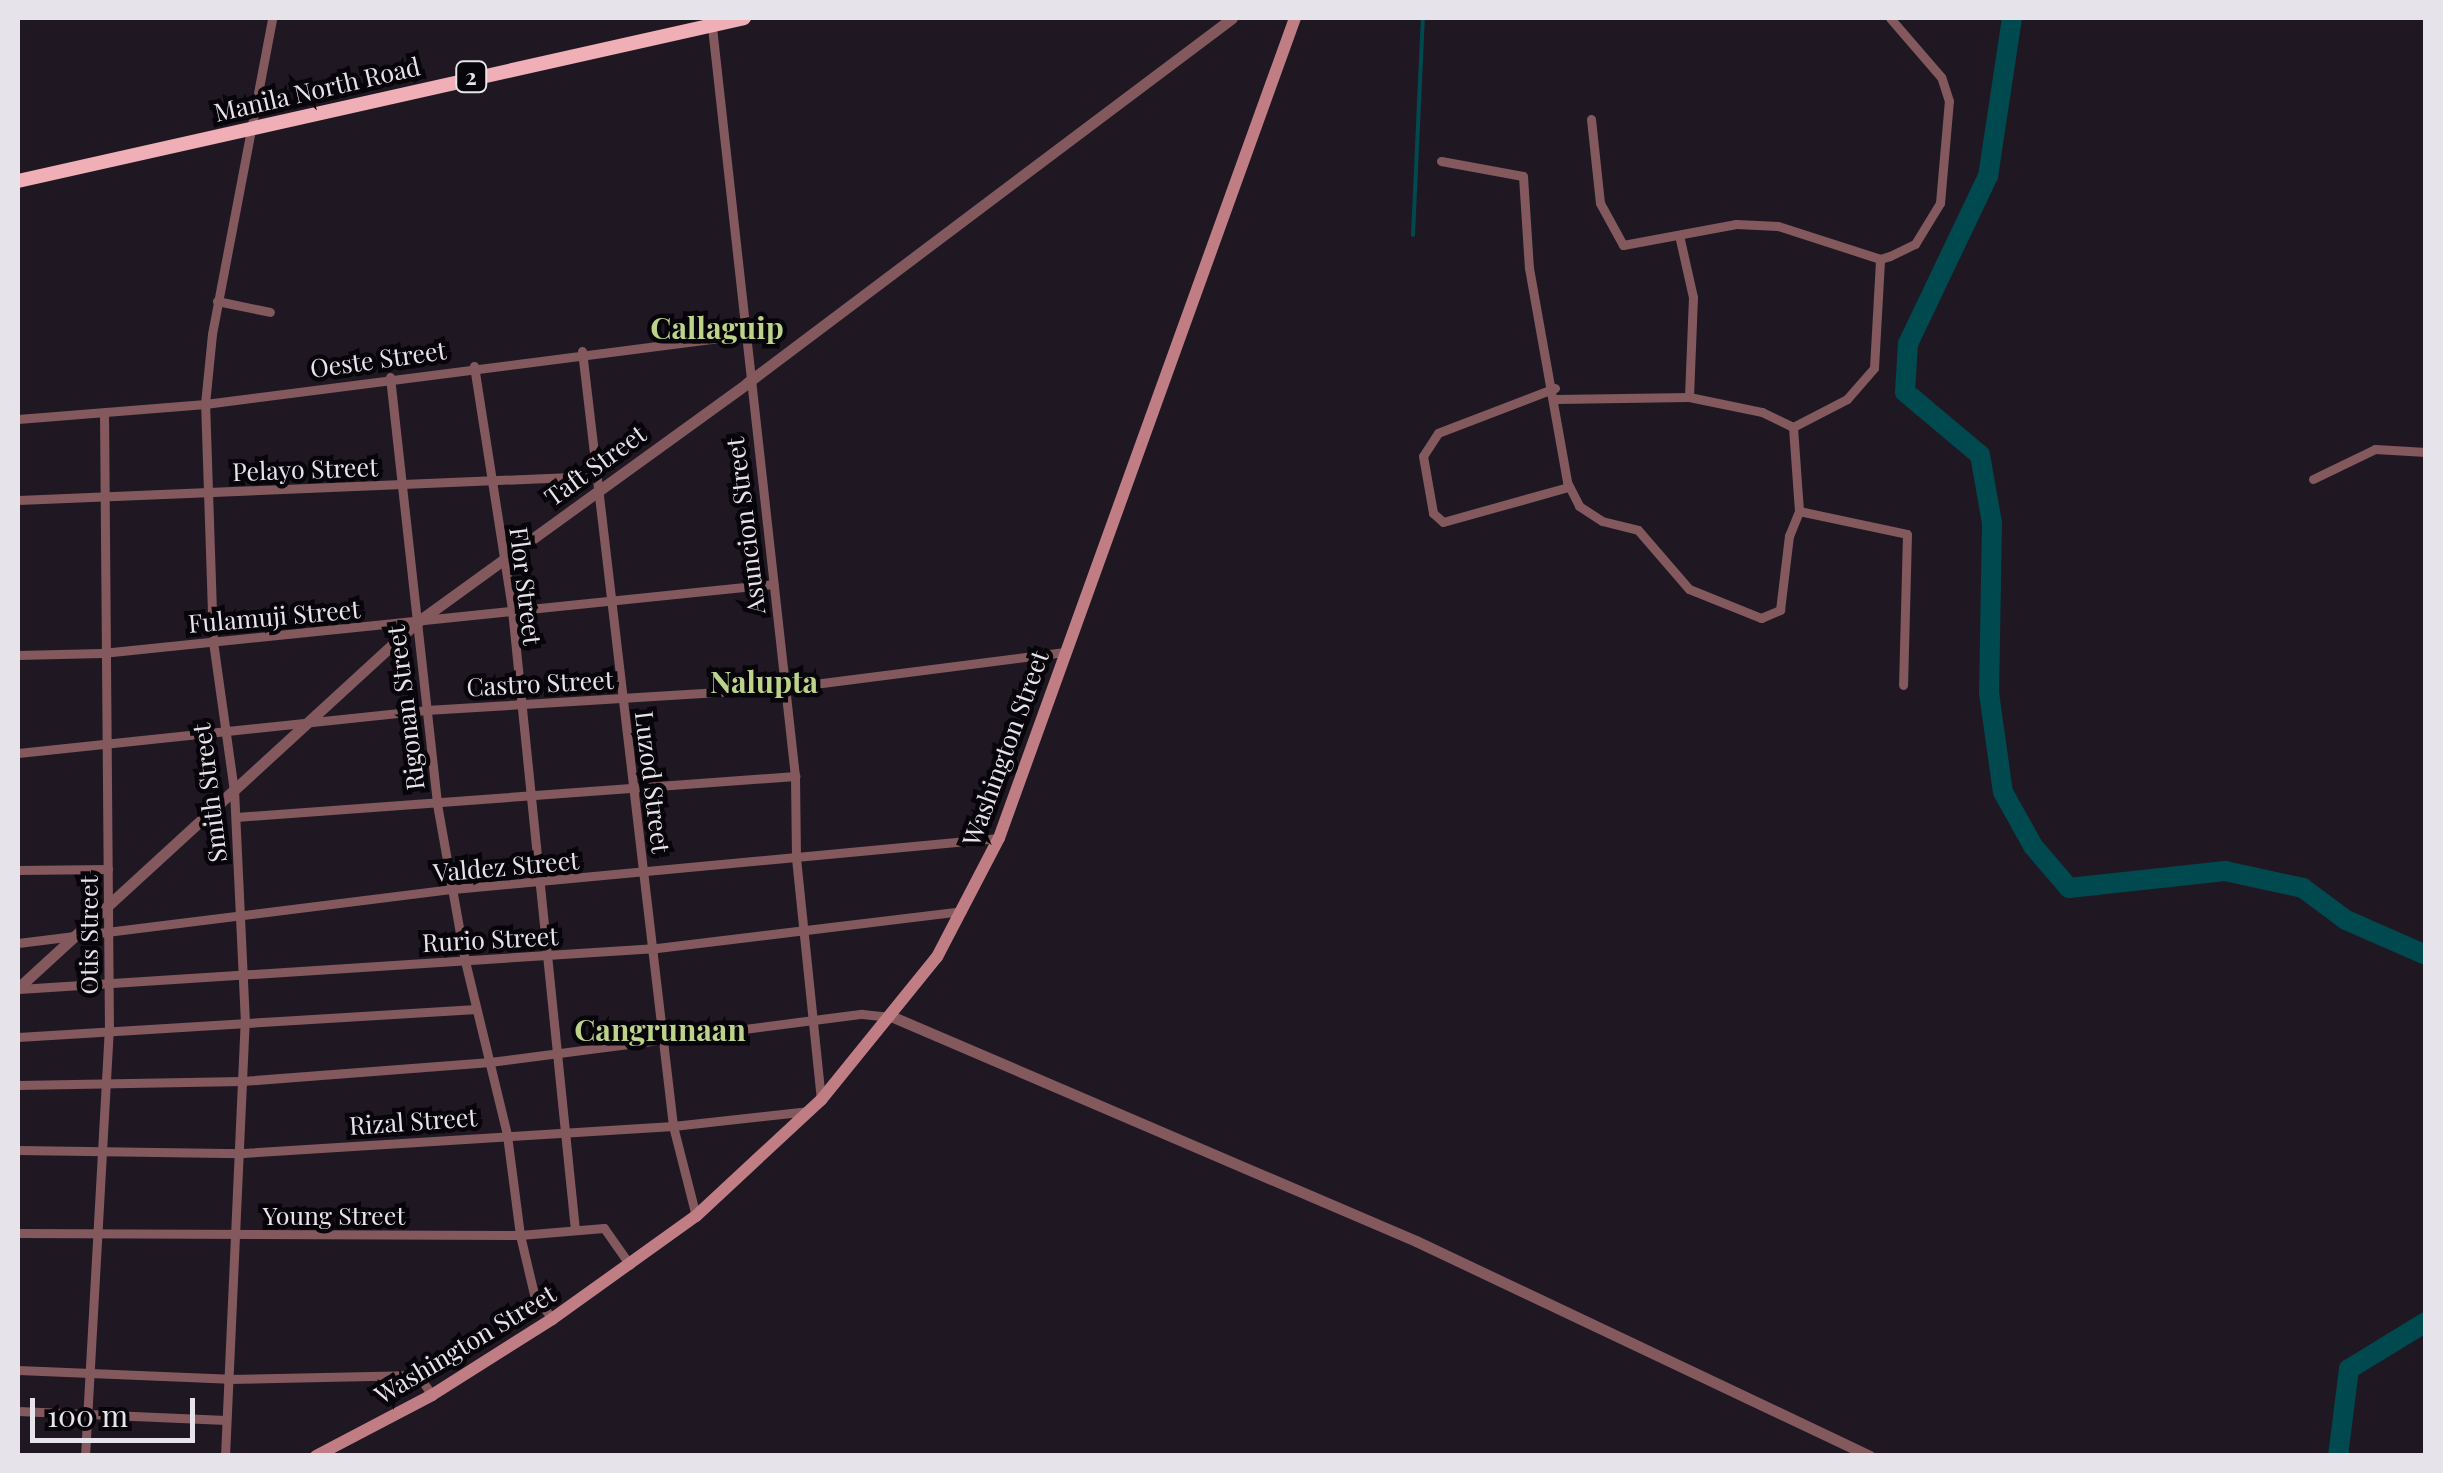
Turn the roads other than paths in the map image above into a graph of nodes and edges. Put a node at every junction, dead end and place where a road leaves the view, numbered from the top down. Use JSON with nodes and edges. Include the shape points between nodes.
{"nodes":[{"id":1,"x":272,"y":18,"type":"edge"},
{"id":2,"x":744,"y":18,"type":"edge"},
{"id":3,"x":1232,"y":18,"type":"edge"},
{"id":4,"x":1295,"y":18,"type":"edge"},
{"id":5,"x":1890,"y":18,"type":"edge"},
{"id":6,"x":712,"y":21,"type":"edge"},
{"id":7,"x":1591,"y":119,"type":"dead end"},
{"id":8,"x":250,"y":129,"type":"junction"},
{"id":9,"x":1441,"y":161,"type":"dead end"},
{"id":10,"x":18,"y":181,"type":"edge"},
{"id":11,"x":1678,"y":236,"type":"junction"},
{"id":12,"x":1880,"y":258,"type":"junction"},
{"id":13,"x":218,"y":301,"type":"junction"},
{"id":14,"x":270,"y":312,"type":"dead end"},
{"id":15,"x":743,"y":334,"type":"junction"},
{"id":16,"x":582,"y":351,"type":"junction"},
{"id":17,"x":474,"y":366,"type":"junction"},
{"id":18,"x":390,"y":377,"type":"junction"},
{"id":19,"x":747,"y":384,"type":"junction"},
{"id":20,"x":1556,"y":394,"type":"junction"},
{"id":21,"x":1690,"y":397,"type":"junction"},
{"id":22,"x":205,"y":404,"type":"junction"},
{"id":23,"x":104,"y":414,"type":"junction"},
{"id":24,"x":18,"y":419,"type":"edge"},
{"id":25,"x":1794,"y":426,"type":"junction"},
{"id":26,"x":2426,"y":452,"type":"edge"},
{"id":27,"x":595,"y":476,"type":"junction"},
{"id":28,"x":492,"y":479,"type":"junction"},
{"id":29,"x":2313,"y":479,"type":"dead end"},
{"id":30,"x":400,"y":485,"type":"junction"},
{"id":31,"x":1568,"y":487,"type":"junction"},
{"id":32,"x":596,"y":491,"type":"junction"},
{"id":33,"x":210,"y":492,"type":"junction"},
{"id":34,"x":104,"y":498,"type":"junction"},
{"id":35,"x":18,"y":500,"type":"edge"},
{"id":36,"x":1798,"y":511,"type":"junction"},
{"id":37,"x":504,"y":561,"type":"junction"},
{"id":38,"x":773,"y":584,"type":"junction"},
{"id":39,"x":610,"y":599,"type":"junction"},
{"id":40,"x":512,"y":610,"type":"junction"},
{"id":41,"x":416,"y":623,"type":"junction"},
{"id":42,"x":213,"y":642,"type":"junction"},
{"id":43,"x":102,"y":652,"type":"junction"},
{"id":44,"x":1064,"y":652,"type":"junction"},
{"id":45,"x":18,"y":655,"type":"edge"},
{"id":46,"x":1904,"y":685,"type":"dead end"},
{"id":47,"x":783,"y":688,"type":"junction"},
{"id":48,"x":622,"y":698,"type":"junction"},
{"id":49,"x":518,"y":704,"type":"junction"},
{"id":50,"x":426,"y":710,"type":"junction"},
{"id":51,"x":306,"y":724,"type":"junction"},
{"id":52,"x":222,"y":732,"type":"junction"},
{"id":53,"x":105,"y":742,"type":"junction"},
{"id":54,"x":18,"y":753,"type":"edge"},
{"id":55,"x":795,"y":776,"type":"junction"},
{"id":56,"x":634,"y":788,"type":"junction"},
{"id":57,"x":234,"y":792,"type":"junction"},
{"id":58,"x":529,"y":799,"type":"junction"},
{"id":59,"x":437,"y":804,"type":"junction"},
{"id":60,"x":236,"y":817,"type":"junction"},
{"id":61,"x":999,"y":838,"type":"junction"},
{"id":62,"x":796,"y":858,"type":"junction"},
{"id":63,"x":108,"y":869,"type":"junction"},
{"id":64,"x":18,"y":870,"type":"edge"},
{"id":65,"x":644,"y":873,"type":"junction"},
{"id":66,"x":536,"y":884,"type":"junction"},
{"id":67,"x":453,"y":890,"type":"junction"},
{"id":68,"x":108,"y":907,"type":"junction"},
{"id":69,"x":962,"y":911,"type":"junction"},
{"id":70,"x":241,"y":916,"type":"junction"},
{"id":71,"x":802,"y":930,"type":"junction"},
{"id":72,"x":109,"y":931,"type":"junction"},
{"id":73,"x":75,"y":936,"type":"junction"},
{"id":74,"x":18,"y":943,"type":"edge"},
{"id":75,"x":657,"y":948,"type":"junction"},
{"id":76,"x":546,"y":957,"type":"junction"},
{"id":77,"x":464,"y":961,"type":"junction"},
{"id":78,"x":242,"y":972,"type":"junction"},
{"id":79,"x":108,"y":979,"type":"junction"},
{"id":80,"x":18,"y":989,"type":"edge"},
{"id":81,"x":476,"y":1009,"type":"junction"},
{"id":82,"x":893,"y":1017,"type":"junction"},
{"id":83,"x":811,"y":1022,"type":"junction"},
{"id":84,"x":245,"y":1023,"type":"junction"},
{"id":85,"x":109,"y":1034,"type":"junction"},
{"id":86,"x":18,"y":1037,"type":"edge"},
{"id":87,"x":668,"y":1041,"type":"junction"},
{"id":88,"x":558,"y":1054,"type":"junction"},
{"id":89,"x":490,"y":1062,"type":"junction"},
{"id":90,"x":242,"y":1081,"type":"junction"},
{"id":91,"x":106,"y":1084,"type":"junction"},
{"id":92,"x":18,"y":1085,"type":"edge"},
{"id":93,"x":816,"y":1105,"type":"junction"},
{"id":94,"x":674,"y":1126,"type":"junction"},
{"id":95,"x":568,"y":1130,"type":"junction"},
{"id":96,"x":507,"y":1135,"type":"junction"},
{"id":97,"x":18,"y":1150,"type":"edge"},
{"id":98,"x":103,"y":1152,"type":"junction"},
{"id":99,"x":243,"y":1152,"type":"junction"},
{"id":100,"x":696,"y":1216,"type":"junction"},
{"id":101,"x":575,"y":1230,"type":"junction"},
{"id":102,"x":18,"y":1233,"type":"edge"},
{"id":103,"x":98,"y":1233,"type":"junction"},
{"id":104,"x":520,"y":1235,"type":"junction"},
{"id":105,"x":236,"y":1236,"type":"junction"},
{"id":106,"x":630,"y":1264,"type":"junction"},
{"id":107,"x":552,"y":1319,"type":"junction"},
{"id":108,"x":18,"y":1370,"type":"edge"},
{"id":109,"x":88,"y":1371,"type":"junction"},
{"id":110,"x":229,"y":1379,"type":"junction"},
{"id":111,"x":432,"y":1395,"type":"junction"},
{"id":112,"x":18,"y":1411,"type":"edge"},
{"id":113,"x":87,"y":1413,"type":"junction"},
{"id":114,"x":226,"y":1420,"type":"junction"},
{"id":115,"x":85,"y":1456,"type":"edge"},
{"id":116,"x":225,"y":1456,"type":"edge"},
{"id":117,"x":316,"y":1456,"type":"edge"},
{"id":118,"x":1870,"y":1456,"type":"edge"}],
"edges":[{"from":1,"to":8,"type":"street","name":"Smith Street"},
{"from":2,"to":6,"type":"highway","name":"Manila North Road","number":"2"},
{"from":3,"to":19,"type":"street","name":"Taft Street"},
{"from":4,"to":44,"type":"main road","name":"Washington Street"},
{"from":5,"to":12,"type":"street","via":[[1946,87],[1948,164],[1926,231],[1915,244]]},
{"from":6,"to":8,"type":"highway","name":"Manila North Road","number":"2"},
{"from":6,"to":15,"type":"street","name":"Asuncion Street"},
{"from":7,"to":11,"type":"street","via":[[1600,203],[1612,232],[1634,246]]},
{"from":8,"to":10,"type":"highway","name":"Manila North Road","number":"2"},
{"from":8,"to":13,"type":"street","name":"Smith Street"},
{"from":9,"to":20,"type":"street","via":[[1524,176],[1525,242]]},
{"from":11,"to":12,"type":"street","via":[[1736,224],[1778,226]]},
{"from":11,"to":21,"type":"street","via":[[1693,296]]},
{"from":12,"to":25,"type":"street","via":[[1874,368],[1847,399]]},
{"from":13,"to":14,"type":"street"},
{"from":13,"to":22,"type":"street","name":"Smith Street"},
{"from":15,"to":16,"type":"street","name":"Oeste Street"},
{"from":15,"to":19,"type":"street","name":"Asuncion Street"},
{"from":16,"to":17,"type":"street","name":"Oeste Street"},
{"from":16,"to":27,"type":"street","name":"Luzod Street"},
{"from":17,"to":18,"type":"street","name":"Oeste Street"},
{"from":17,"to":28,"type":"street","name":"Flor Street"},
{"from":18,"to":22,"type":"street","name":"Oeste Street"},
{"from":18,"to":30,"type":"street","name":"Rigonan Street"},
{"from":19,"to":32,"type":"street","name":"Taft Street"},
{"from":19,"to":38,"type":"street","name":"Asuncion Street"},
{"from":20,"to":21,"type":"street"},
{"from":20,"to":31,"type":"street"},
{"from":20,"to":31,"type":"street","via":[[1438,434],[1423,456],[1434,513],[1443,522]]},
{"from":21,"to":25,"type":"street"},
{"from":22,"to":23,"type":"street","name":"Oeste Street"},
{"from":22,"to":33,"type":"street","name":"Smith Street"},
{"from":23,"to":24,"type":"street","name":"Oeste Street"},
{"from":23,"to":34,"type":"street","name":"Otis Street"},
{"from":25,"to":36,"type":"street"},
{"from":26,"to":29,"type":"street","via":[[2375,449]]},
{"from":27,"to":28,"type":"street","name":"Pelayo Street"},
{"from":27,"to":32,"type":"street","name":"Luzod Street"},
{"from":28,"to":30,"type":"street","name":"Pelayo Street"},
{"from":28,"to":37,"type":"street","name":"Flor Street"},
{"from":30,"to":33,"type":"street","name":"Pelayo Street"},
{"from":30,"to":41,"type":"street","name":"Rigonan Street"},
{"from":31,"to":36,"type":"street","via":[[1587,514],[1638,530],[1689,589],[1761,618],[1780,610],[1788,536]]},
{"from":32,"to":37,"type":"street","name":"Taft Street"},
{"from":32,"to":39,"type":"street","name":"Luzod Street"},
{"from":33,"to":34,"type":"street","name":"Pelayo Street"},
{"from":33,"to":42,"type":"street","name":"Smith Street"},
{"from":34,"to":35,"type":"street","name":"Pelayo Street"},
{"from":34,"to":43,"type":"street","name":"Otis Street"},
{"from":36,"to":46,"type":"street","via":[[1906,534]]},
{"from":37,"to":40,"type":"street","name":"Flor Street"},
{"from":37,"to":41,"type":"street","name":"Taft Street"},
{"from":38,"to":39,"type":"street","name":"Fulamuji Street"},
{"from":38,"to":47,"type":"street","name":"Asuncion Street"},
{"from":39,"to":40,"type":"street","name":"Fulamuji Street"},
{"from":39,"to":48,"type":"street","name":"Luzod Street"},
{"from":40,"to":41,"type":"street","name":"Fulamuji Street"},
{"from":40,"to":49,"type":"street","name":"Flor Street"},
{"from":41,"to":42,"type":"street","name":"Fulamuji Street"},
{"from":41,"to":50,"type":"street","name":"Rigonan Street"},
{"from":41,"to":51,"type":"street","name":"Taft Street"},
{"from":42,"to":43,"type":"street","name":"Fulamuji Street"},
{"from":42,"to":52,"type":"street","name":"Smith Street"},
{"from":43,"to":45,"type":"street","name":"Fulamuji Street"},
{"from":43,"to":53,"type":"street","name":"Otis Street"},
{"from":44,"to":47,"type":"street","name":"Castro Street"},
{"from":44,"to":61,"type":"main road","name":"Washington Street"},
{"from":47,"to":48,"type":"street","name":"Castro Street"},
{"from":47,"to":55,"type":"street","name":"Asuncion Street"},
{"from":48,"to":49,"type":"street","name":"Castro Street"},
{"from":48,"to":56,"type":"street","name":"Luzod Street"},
{"from":49,"to":50,"type":"street","name":"Castro Street"},
{"from":49,"to":58,"type":"street","name":"Flor Street"},
{"from":50,"to":51,"type":"street","name":"Castro Street"},
{"from":50,"to":59,"type":"street","name":"Rigonan Street"},
{"from":51,"to":52,"type":"street","name":"Castro Street"},
{"from":51,"to":57,"type":"street","name":"Taft Street"},
{"from":52,"to":53,"type":"street","name":"Castro Street"},
{"from":52,"to":57,"type":"street","name":"Smith Street"},
{"from":53,"to":54,"type":"street","name":"Castro Street"},
{"from":53,"to":63,"type":"street","name":"Otis Street"},
{"from":55,"to":56,"type":"street"},
{"from":55,"to":62,"type":"street","name":"Asuncion Street"},
{"from":56,"to":58,"type":"street"},
{"from":56,"to":65,"type":"street","name":"Luzod Street"},
{"from":57,"to":60,"type":"street","name":"Smith Street"},
{"from":57,"to":68,"type":"street","name":"Taft Street"},
{"from":58,"to":59,"type":"street"},
{"from":58,"to":66,"type":"street","name":"Flor Street"},
{"from":59,"to":60,"type":"street"},
{"from":59,"to":67,"type":"street","name":"Rigonan Street"},
{"from":60,"to":70,"type":"street","name":"Smith Street"},
{"from":61,"to":62,"type":"street","name":"Valdez Street"},
{"from":61,"to":69,"type":"main road","name":"Washington Street"},
{"from":62,"to":65,"type":"street","name":"Valdez Street"},
{"from":62,"to":71,"type":"street","name":"Asuncion Street"},
{"from":63,"to":64,"type":"street"},
{"from":63,"to":68,"type":"street","name":"Otis Street"},
{"from":65,"to":66,"type":"street","name":"Valdez Street"},
{"from":65,"to":75,"type":"street","name":"Luzod Street"},
{"from":66,"to":67,"type":"street","name":"Valdez Street"},
{"from":66,"to":76,"type":"street","name":"Flor Street"},
{"from":67,"to":70,"type":"street","name":"Valdez Street"},
{"from":67,"to":77,"type":"street","name":"Rigonan Street"},
{"from":68,"to":72,"type":"street","name":"Otis Street"},
{"from":68,"to":73,"type":"street","name":"Taft Street"},
{"from":69,"to":71,"type":"street","name":"Rurio Street"},
{"from":69,"to":82,"type":"main road","name":"Washington Street"},
{"from":70,"to":72,"type":"street","name":"Valdez Street"},
{"from":70,"to":78,"type":"street","name":"Smith Street"},
{"from":71,"to":75,"type":"street","name":"Rurio Street"},
{"from":71,"to":83,"type":"street","name":"Asuncion Street"},
{"from":72,"to":73,"type":"street","name":"Valdez Street"},
{"from":72,"to":79,"type":"street","name":"Otis Street"},
{"from":73,"to":74,"type":"street","name":"Valdez Street"},
{"from":73,"to":80,"type":"street","name":"Taft Street"},
{"from":75,"to":76,"type":"street","name":"Rurio Street"},
{"from":75,"to":87,"type":"street","name":"Luzod Street"},
{"from":76,"to":77,"type":"street","name":"Rurio Street"},
{"from":76,"to":88,"type":"street","name":"Flor Street"},
{"from":77,"to":78,"type":"street","name":"Rurio Street"},
{"from":77,"to":81,"type":"street","name":"Rigonan Street"},
{"from":78,"to":79,"type":"street","name":"Rurio Street"},
{"from":78,"to":84,"type":"street","name":"Smith Street"},
{"from":79,"to":80,"type":"street","name":"Rurio Street"},
{"from":79,"to":85,"type":"street","name":"Otis Street"},
{"from":81,"to":84,"type":"street"},
{"from":81,"to":89,"type":"street","name":"Rigonan Street"},
{"from":82,"to":83,"type":"street"},
{"from":82,"to":93,"type":"main road","name":"Washington Street"},
{"from":82,"to":118,"type":"street","via":[[1416,1241]]},
{"from":83,"to":87,"type":"street"},
{"from":83,"to":93,"type":"street","name":"Asuncion Street"},
{"from":84,"to":85,"type":"street"},
{"from":84,"to":90,"type":"street","name":"Smith Street"},
{"from":85,"to":86,"type":"street"},
{"from":85,"to":91,"type":"street","name":"Otis Street"},
{"from":87,"to":88,"type":"street"},
{"from":87,"to":94,"type":"street","name":"Luzod Street"},
{"from":88,"to":89,"type":"street"},
{"from":88,"to":95,"type":"street","name":"Flor Street"},
{"from":89,"to":90,"type":"street"},
{"from":89,"to":96,"type":"street","name":"Rigonan Street"},
{"from":90,"to":91,"type":"street"},
{"from":90,"to":99,"type":"street","name":"Smith Street"},
{"from":91,"to":92,"type":"street"},
{"from":91,"to":98,"type":"street","name":"Otis Street"},
{"from":93,"to":94,"type":"street","name":"Rizal Street"},
{"from":93,"to":100,"type":"main road","name":"Washington Street"},
{"from":94,"to":95,"type":"street","name":"Rizal Street"},
{"from":94,"to":100,"type":"street","name":"Luzod Street"},
{"from":95,"to":96,"type":"street","name":"Rizal Street"},
{"from":95,"to":101,"type":"street","name":"Flor Street"},
{"from":96,"to":99,"type":"street","name":"Rizal Street"},
{"from":96,"to":104,"type":"street","name":"Rigonan Street"},
{"from":97,"to":98,"type":"street","name":"Rizal Street"},
{"from":98,"to":99,"type":"street","name":"Rizal Street"},
{"from":98,"to":103,"type":"street","name":"Otis Street"},
{"from":99,"to":105,"type":"street","name":"Smith Street"},
{"from":100,"to":106,"type":"main road","name":"Washington Street"},
{"from":101,"to":104,"type":"street","name":"Young Street"},
{"from":101,"to":106,"type":"street","name":"Young Street","via":[[604,1228]]},
{"from":102,"to":103,"type":"street","name":"Young Street"},
{"from":103,"to":105,"type":"street","name":"Young Street"},
{"from":103,"to":109,"type":"street","name":"Otis Street"},
{"from":104,"to":105,"type":"street","name":"Young Street"},
{"from":104,"to":107,"type":"street","name":"Rigonan Street","via":[[534,1294]]},
{"from":105,"to":110,"type":"street","name":"Smith Street"},
{"from":106,"to":107,"type":"main road","name":"Washington Street"},
{"from":107,"to":111,"type":"main road","name":"Washington Street"},
{"from":108,"to":109,"type":"street"},
{"from":109,"to":110,"type":"street"},
{"from":109,"to":113,"type":"street","name":"Otis Street"},
{"from":110,"to":111,"type":"street","via":[[418,1374]]},
{"from":110,"to":114,"type":"street","name":"Smith Street"},
{"from":111,"to":117,"type":"main road","name":"Washington Street"},
{"from":112,"to":113,"type":"street"},
{"from":113,"to":114,"type":"street"},
{"from":113,"to":115,"type":"street","name":"Otis Street"},
{"from":114,"to":116,"type":"street","name":"Smith Street"}]}
